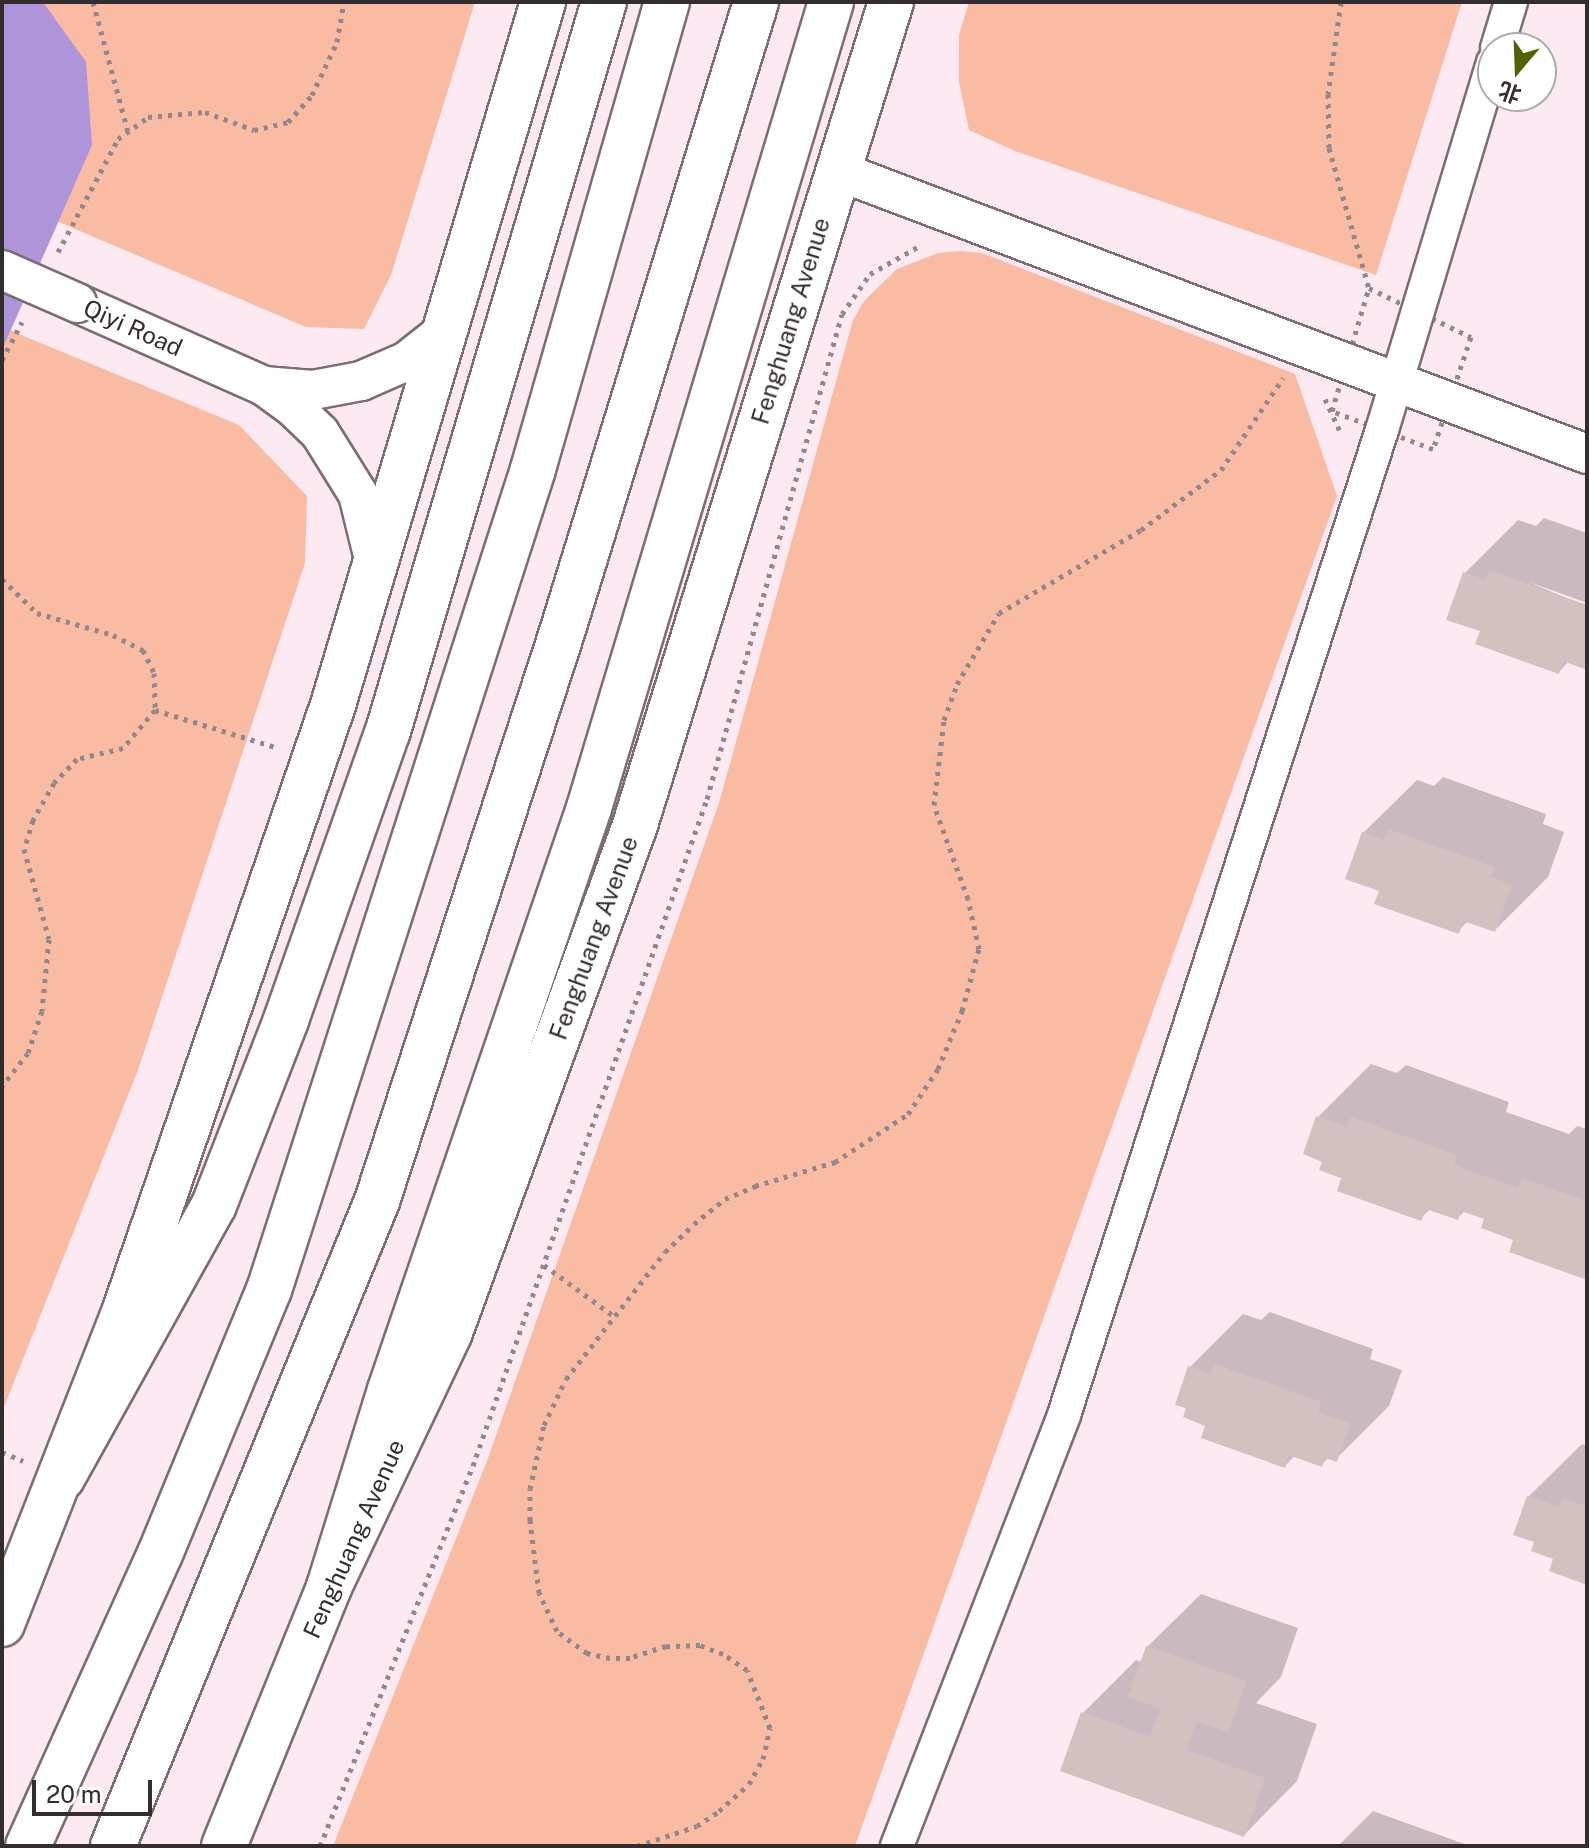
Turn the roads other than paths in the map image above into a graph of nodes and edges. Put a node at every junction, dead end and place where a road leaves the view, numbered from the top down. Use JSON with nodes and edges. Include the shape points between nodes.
{"nodes":[{"id":1,"x":543,"y":2,"type":"edge"},
{"id":2,"x":604,"y":2,"type":"edge"},
{"id":3,"x":667,"y":2,"type":"edge"},
{"id":4,"x":756,"y":2,"type":"edge"},
{"id":5,"x":831,"y":2,"type":"edge"},
{"id":6,"x":891,"y":2,"type":"edge"},
{"id":7,"x":1511,"y":2,"type":"edge"},
{"id":8,"x":1502,"y":32,"type":"edge"},
{"id":9,"x":1478,"y":112,"type":"edge"},
{"id":10,"x":838,"y":171,"type":"junction"},
{"id":11,"x":2,"y":270,"type":"edge"},
{"id":12,"x":445,"y":331,"type":"junction"},
{"id":13,"x":1397,"y":382,"type":"junction"},
{"id":14,"x":264,"y":386,"type":"junction"},
{"id":15,"x":1587,"y":454,"type":"edge"},
{"id":16,"x":375,"y":563,"type":"junction"},
{"id":17,"x":62,"y":1478,"type":"junction"},
{"id":18,"x":329,"y":1587,"type":"junction"},
{"id":19,"x":2,"y":1624,"type":"edge"},
{"id":20,"x":28,"y":1846,"type":"edge"},
{"id":21,"x":113,"y":1846,"type":"edge"},
{"id":22,"x":224,"y":1846,"type":"edge"},
{"id":23,"x":897,"y":1846,"type":"edge"}],
"edges":[{"from":1,"to":12,"type":"main road"},
{"from":2,"to":17,"type":"main road","via":[[388,731],[286,1020],[214,1205]]},
{"from":3,"to":20,"type":"main road","via":[[528,484],[269,1290],[160,1554]]},
{"from":4,"to":21,"type":"main road","via":[[564,626],[377,1201]]},
{"from":5,"to":18,"type":"main road","via":[[589,808]]},
{"from":6,"to":10,"type":"main road","name":"Fenghuang Avenue"},
{"from":7,"to":8,"type":"street"},
{"from":9,"to":13,"type":"street"},
{"from":10,"to":13,"type":"street"},
{"from":10,"to":18,"type":"main road","name":"Fenghuang Avenue","via":[[635,825],[450,1332]]},
{"from":11,"to":14,"type":"street","name":"Qiyi Road","bridge":true},
{"from":12,"to":14,"type":"street","via":[[407,361],[361,381],[313,390]]},
{"from":12,"to":16,"type":"main road"},
{"from":13,"to":15,"type":"street"},
{"from":13,"to":23,"type":"street","via":[[1064,1415]]},
{"from":14,"to":16,"type":"street","via":[[302,416],[341,462],[369,528]]},
{"from":16,"to":17,"type":"main road","via":[[314,759]]},
{"from":17,"to":19,"type":"main road"},
{"from":18,"to":22,"type":"main road","name":"Fenghuang Avenue"}]}
